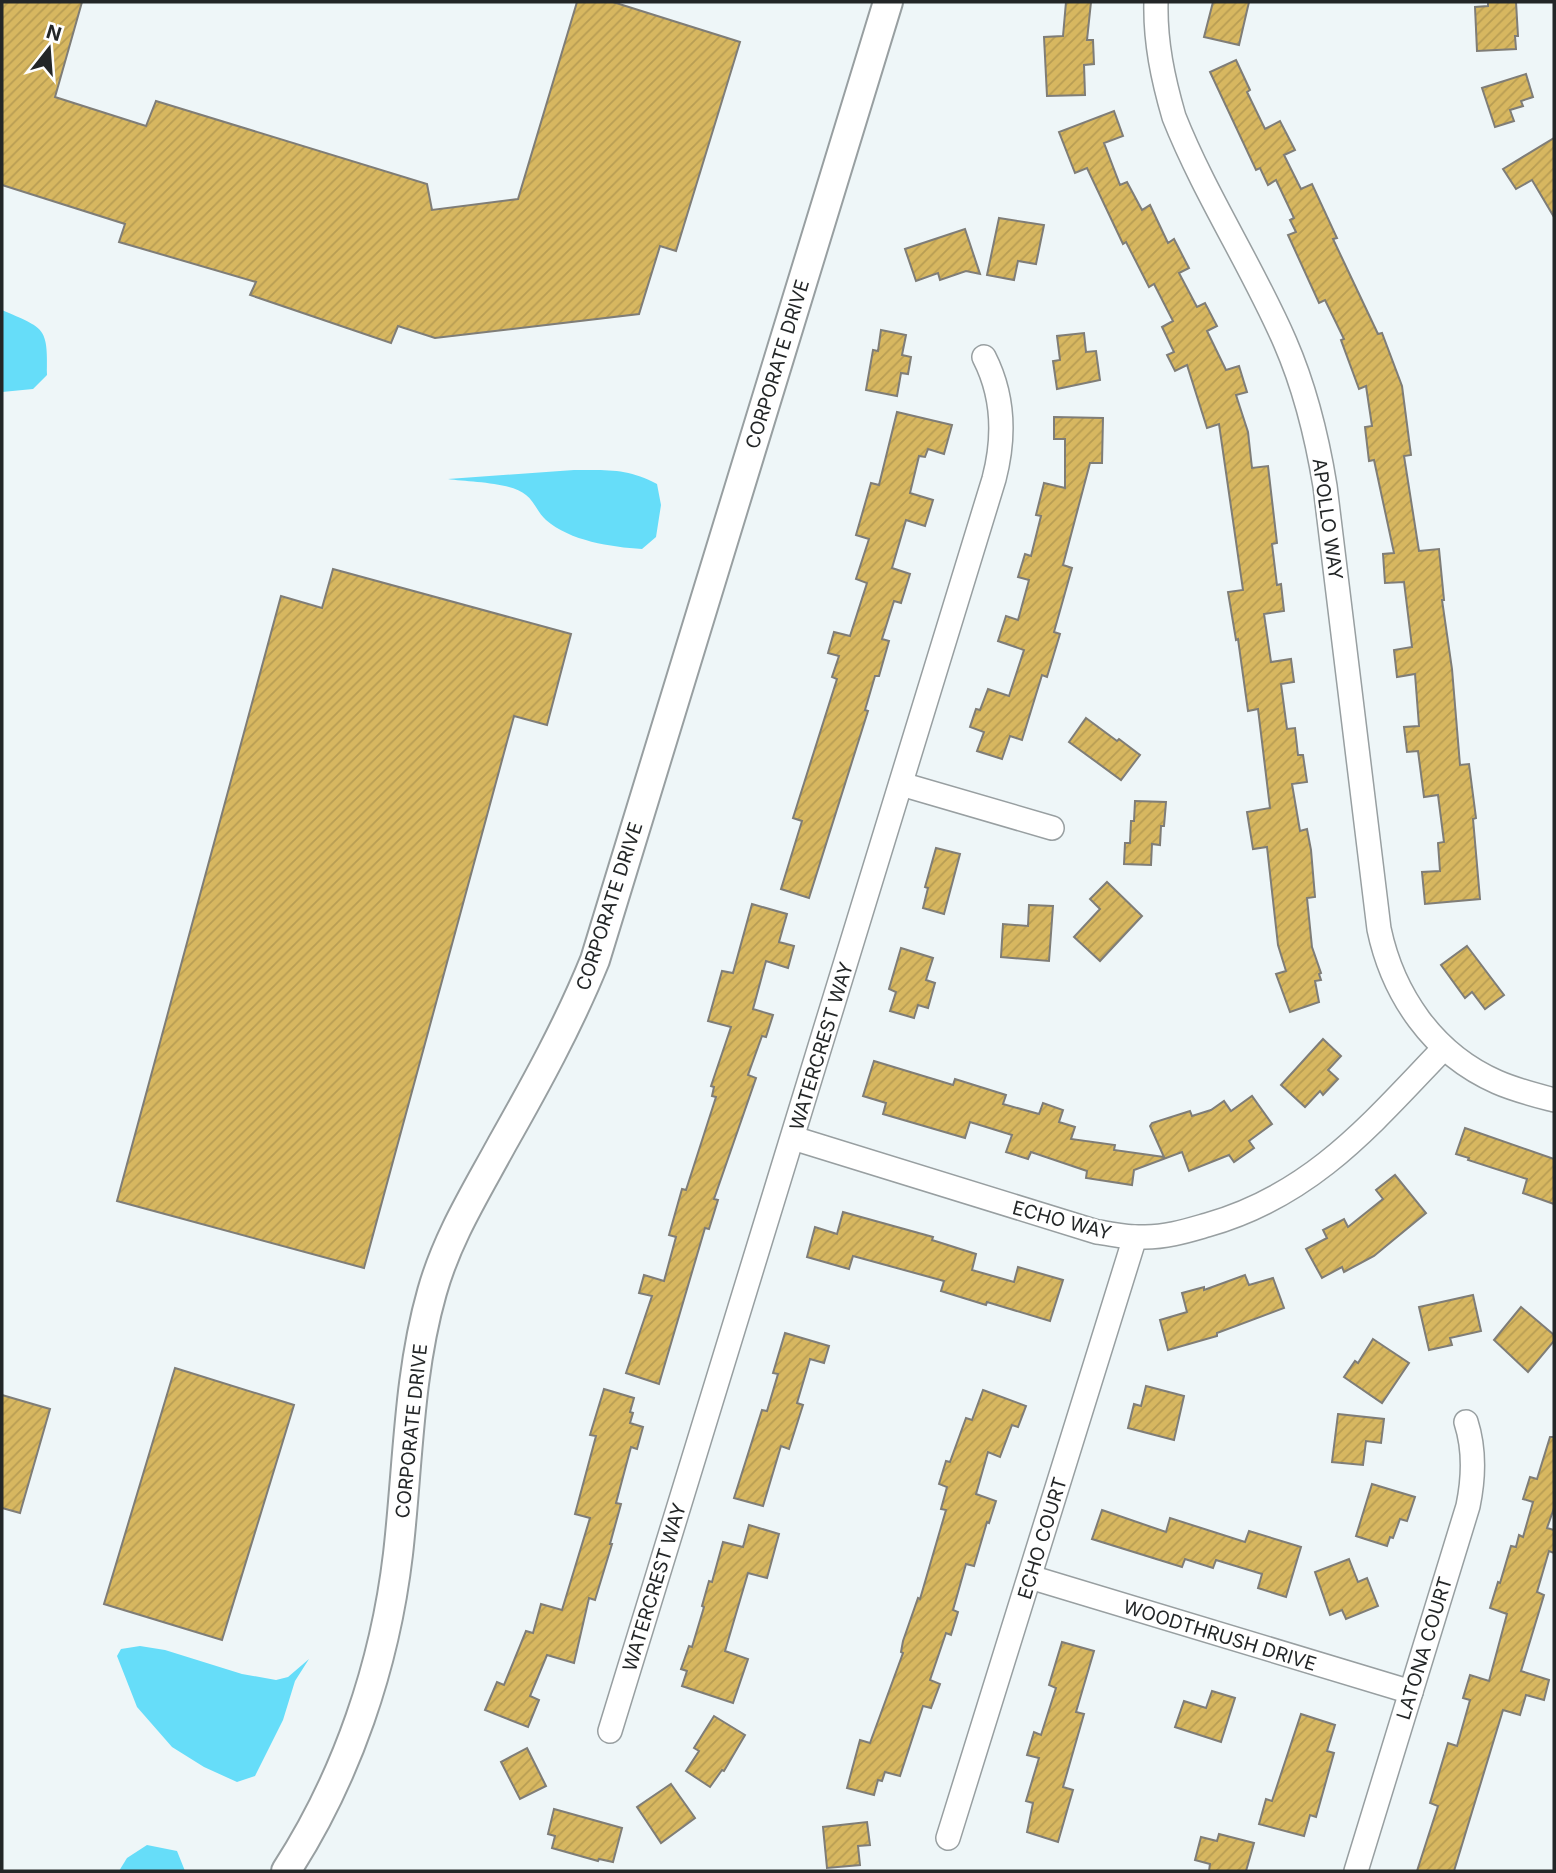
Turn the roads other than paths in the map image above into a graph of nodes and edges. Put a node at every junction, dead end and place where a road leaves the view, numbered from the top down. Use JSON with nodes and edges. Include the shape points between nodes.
{"nodes":[{"id":1,"x":888,"y":2,"type":"edge"},
{"id":2,"x":1156,"y":2,"type":"edge"},
{"id":3,"x":984,"y":357,"type":"dead end"},
{"id":4,"x":901,"y":784,"type":"junction"},
{"id":5,"x":1052,"y":828,"type":"dead end"},
{"id":6,"x":1444,"y":1048,"type":"junction"},
{"id":7,"x":1554,"y":1100,"type":"edge"},
{"id":8,"x":793,"y":1138,"type":"junction"},
{"id":9,"x":1135,"y":1237,"type":"junction"},
{"id":10,"x":1466,"y":1422,"type":"dead end"},
{"id":11,"x":1030,"y":1577,"type":"junction"},
{"id":12,"x":1411,"y":1692,"type":"junction"},
{"id":13,"x":610,"y":1731,"type":"dead end"},
{"id":14,"x":948,"y":1838,"type":"dead end"},
{"id":15,"x":286,"y":1871,"type":"edge"},
{"id":16,"x":1356,"y":1871,"type":"edge"}],
"edges":[{"from":1,"to":15,"type":"street","name":"CORPORATE DRIVE","via":[[595,960],[557,1044],[460,1219],[436,1279],[417,1362],[398,1556],[377,1661],[334,1783]]},
{"from":2,"to":6,"type":"street","name":"APOLLO WAY","via":[[1158,49],[1174,117],[1278,326],[1305,394],[1325,486],[1378,929],[1399,989],[1422,1025]]},
{"from":3,"to":4,"type":"street","name":"WATERCREST WAY","via":[[1000,405],[1000,459]]},
{"from":4,"to":5,"type":"street"},
{"from":4,"to":8,"type":"street","name":"WATERCREST WAY"},
{"from":6,"to":7,"type":"street","name":"APOLLO WAY","via":[[1498,1083]]},
{"from":6,"to":9,"type":"street","name":"ECHO WAY","via":[[1349,1146],[1306,1180],[1219,1222],[1174,1235]]},
{"from":8,"to":9,"type":"street","name":"ECHO WAY","via":[[1097,1232]]},
{"from":8,"to":13,"type":"street","name":"WATERCREST WAY"},
{"from":9,"to":11,"type":"street","name":"ECHO COURT"},
{"from":10,"to":12,"type":"street","name":"LATONA COURT","via":[[1473,1452],[1470,1494]]},
{"from":11,"to":12,"type":"street","name":"WOODTHRUSH DRIVE"},
{"from":11,"to":14,"type":"street","name":"ECHO COURT"},
{"from":12,"to":16,"type":"street","name":"LATONA COURT"}]}
